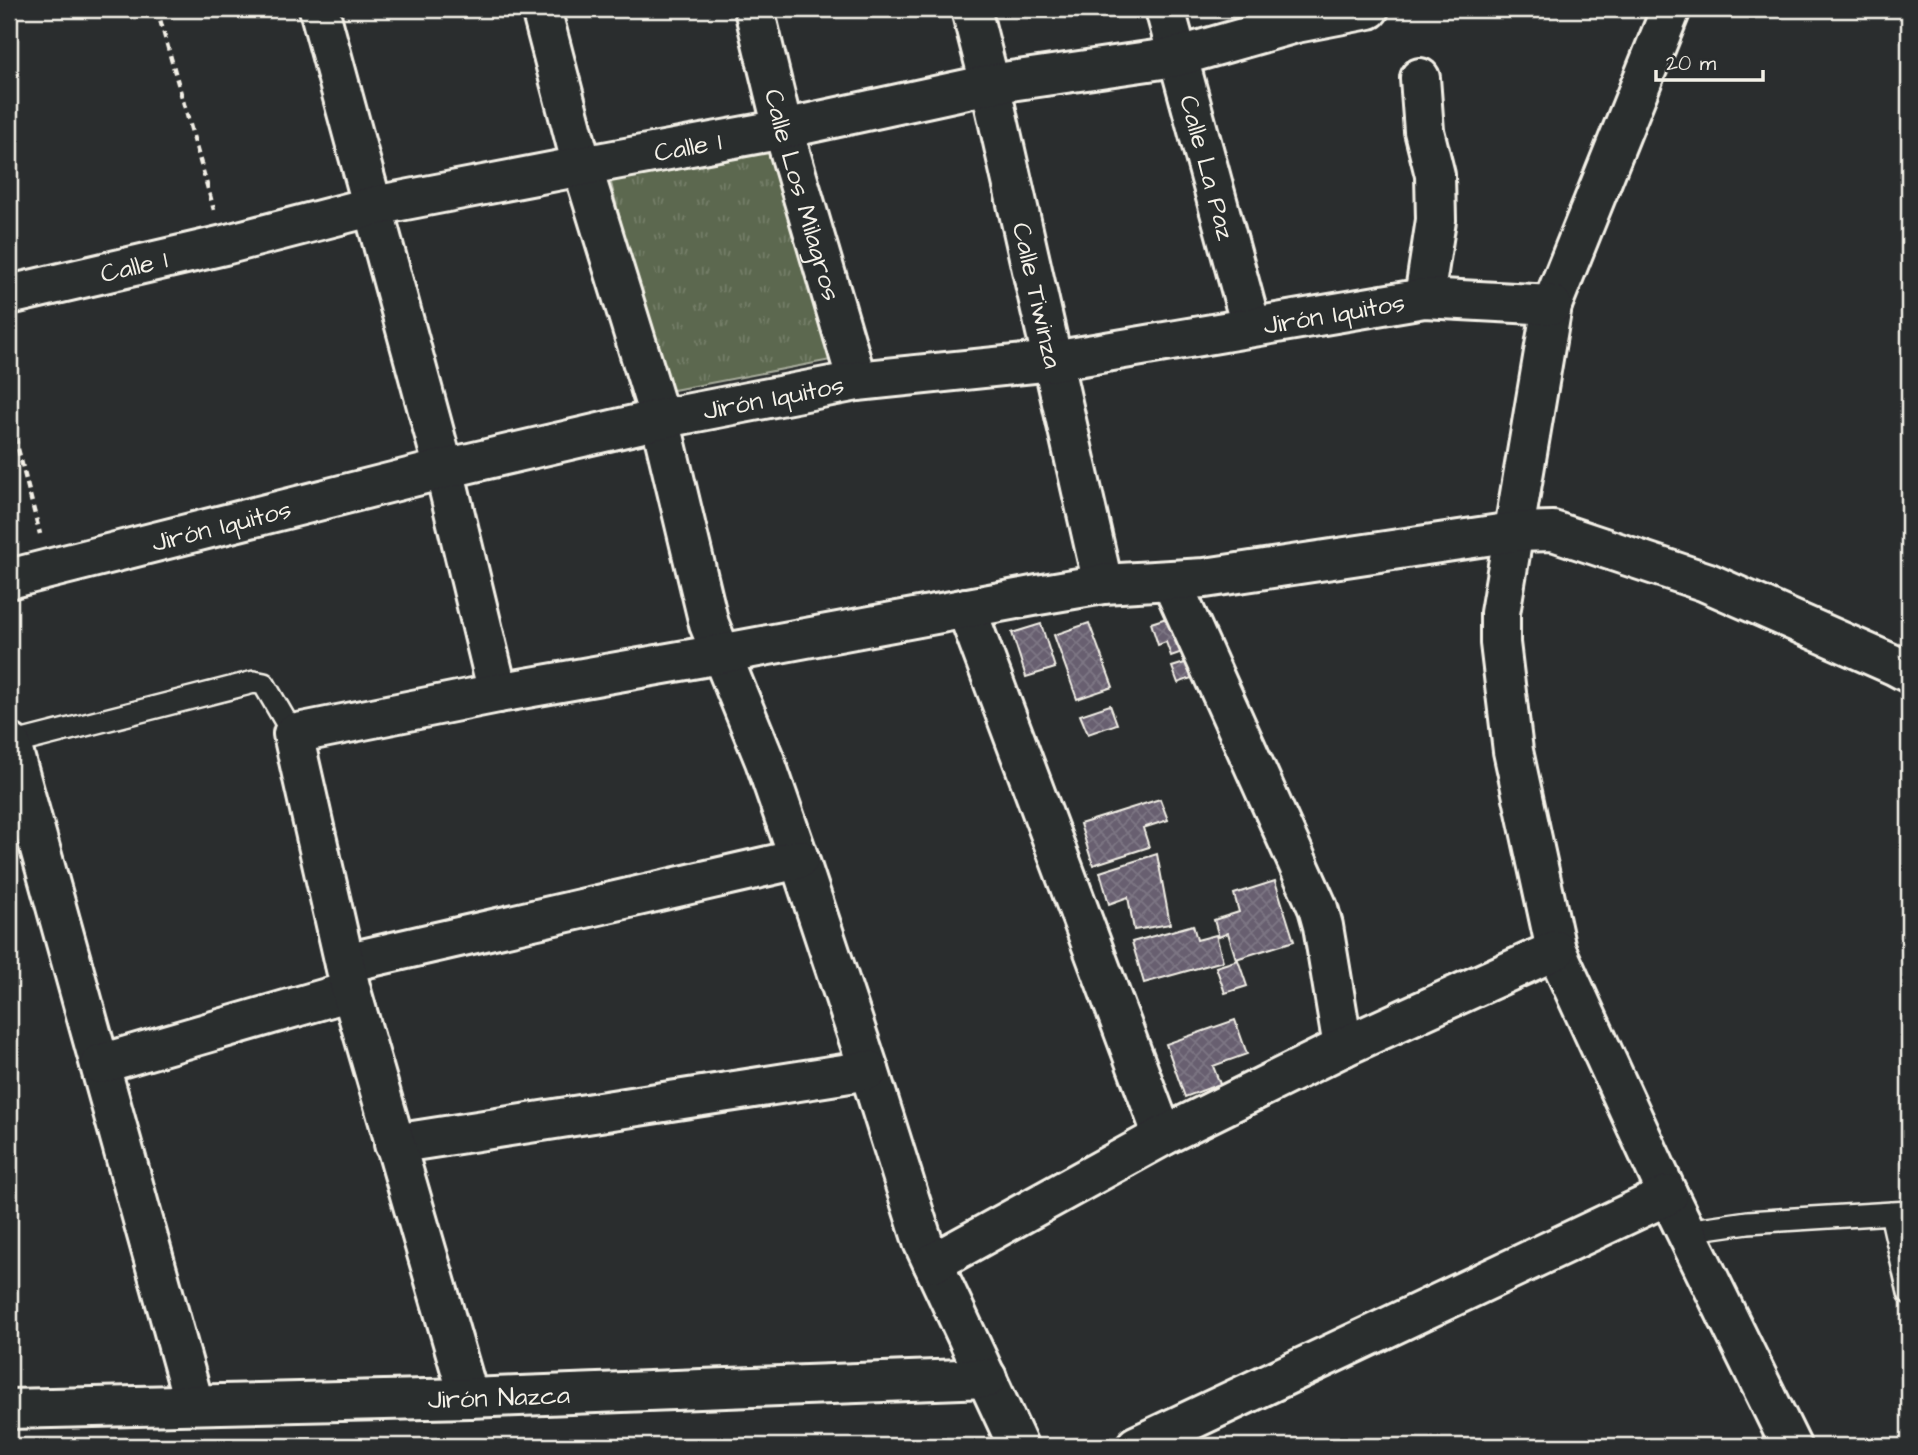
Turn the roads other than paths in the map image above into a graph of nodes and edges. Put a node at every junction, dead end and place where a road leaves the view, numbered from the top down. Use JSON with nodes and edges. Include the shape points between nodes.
{"nodes":[{"id":1,"x":319,"y":9,"type":"edge"},
{"id":2,"x":541,"y":9,"type":"edge"},
{"id":3,"x":754,"y":9,"type":"edge"},
{"id":4,"x":971,"y":9,"type":"edge"},
{"id":5,"x":1165,"y":9,"type":"edge"},
{"id":6,"x":1369,"y":9,"type":"edge"},
{"id":7,"x":1671,"y":9,"type":"edge"},
{"id":8,"x":1177,"y":57,"type":"junction"},
{"id":9,"x":1420,"y":78,"type":"dead end"},
{"id":10,"x":990,"y":84,"type":"junction"},
{"id":11,"x":783,"y":129,"type":"junction"},
{"id":12,"x":582,"y":166,"type":"junction"},
{"id":13,"x":374,"y":206,"type":"junction"},
{"id":14,"x":9,"y":295,"type":"edge"},
{"id":15,"x":1424,"y":298,"type":"junction"},
{"id":16,"x":1552,"y":304,"type":"junction"},
{"id":17,"x":1251,"y":326,"type":"junction"},
{"id":18,"x":1053,"y":360,"type":"junction"},
{"id":19,"x":857,"y":381,"type":"junction"},
{"id":20,"x":660,"y":419,"type":"junction"},
{"id":21,"x":444,"y":469,"type":"junction"},
{"id":22,"x":1513,"y":531,"type":"junction"},
{"id":23,"x":9,"y":579,"type":"edge"},
{"id":24,"x":1171,"y":581,"type":"junction"},
{"id":25,"x":1102,"y":584,"type":"junction"},
{"id":26,"x":966,"y":608,"type":"junction"},
{"id":27,"x":720,"y":654,"type":"junction"},
{"id":28,"x":1909,"y":673,"type":"edge"},
{"id":29,"x":498,"y":693,"type":"junction"},
{"id":30,"x":293,"y":734,"type":"junction"},
{"id":31,"x":11,"y":744,"type":"joint"},
{"id":32,"x":799,"y":859,"type":"junction"},
{"id":33,"x":1556,"y":950,"type":"junction"},
{"id":34,"x":348,"y":977,"type":"junction"},
{"id":35,"x":1343,"y":1047,"type":"junction"},
{"id":36,"x":100,"y":1064,"type":"junction"},
{"id":37,"x":869,"y":1070,"type":"junction"},
{"id":38,"x":1163,"y":1136,"type":"junction"},
{"id":39,"x":394,"y":1144,"type":"junction"},
{"id":40,"x":1668,"y":1195,"type":"junction"},
{"id":41,"x":1900,"y":1212,"type":"edge"},
{"id":42,"x":1686,"y":1231,"type":"junction"},
{"id":43,"x":933,"y":1264,"type":"junction"},
{"id":44,"x":1909,"y":1293,"type":"edge"},
{"id":45,"x":988,"y":1378,"type":"junction"},
{"id":46,"x":469,"y":1398,"type":"junction"},
{"id":47,"x":194,"y":1404,"type":"junction"},
{"id":48,"x":9,"y":1409,"type":"edge"},
{"id":49,"x":1018,"y":1446,"type":"edge"},
{"id":50,"x":1136,"y":1446,"type":"edge"},
{"id":51,"x":1791,"y":1446,"type":"edge"}],
"edges":[{"from":1,"to":13,"type":"street"},
{"from":2,"to":12,"type":"street"},
{"from":3,"to":11,"type":"street","name":"Calle Los Milagros"},
{"from":4,"to":10,"type":"street","name":"Calle Tiwinza"},
{"from":5,"to":8,"type":"street","name":"Calle La Paz"},
{"from":6,"to":8,"type":"street","name":"Calle 1","via":[[1296,23]]},
{"from":7,"to":16,"type":"street"},
{"from":8,"to":10,"type":"street","name":"Calle 1"},
{"from":8,"to":17,"type":"street","name":"Calle La Paz"},
{"from":9,"to":15,"type":"street","via":[[1424,131],[1435,175],[1436,220]]},
{"from":10,"to":11,"type":"street","name":"Calle 1"},
{"from":10,"to":18,"type":"street","name":"Calle Tiwinza"},
{"from":11,"to":12,"type":"street","name":"Calle 1"},
{"from":11,"to":19,"type":"street","name":"Calle Los Milagros"},
{"from":12,"to":13,"type":"street","name":"Calle 1"},
{"from":12,"to":20,"type":"street"},
{"from":13,"to":14,"type":"street","name":"Calle 1"},
{"from":13,"to":21,"type":"street"},
{"from":15,"to":16,"type":"street","name":"Jirón Iquitos"},
{"from":15,"to":17,"type":"street","name":"Jirón Iquitos"},
{"from":16,"to":22,"type":"street"},
{"from":17,"to":18,"type":"street","name":"Jirón Iquitos"},
{"from":18,"to":19,"type":"street","name":"Jirón Iquitos"},
{"from":18,"to":25,"type":"street","name":"Calle Tiwinza"},
{"from":19,"to":20,"type":"street","name":"Jirón Iquitos"},
{"from":20,"to":21,"type":"street","name":"Jirón Iquitos"},
{"from":20,"to":27,"type":"street"},
{"from":21,"to":23,"type":"street","name":"Jirón Iquitos"},
{"from":21,"to":29,"type":"street"},
{"from":22,"to":24,"type":"street"},
{"from":22,"to":28,"type":"street","via":[[1553,531],[1706,582]]},
{"from":22,"to":33,"type":"street","via":[[1500,643],[1515,764]]},
{"from":24,"to":25,"type":"street"},
{"from":24,"to":35,"type":"street","via":[[1318,908]]},
{"from":25,"to":26,"type":"street"},
{"from":26,"to":27,"type":"street"},
{"from":26,"to":38,"type":"street"},
{"from":27,"to":29,"type":"street"},
{"from":27,"to":32,"type":"street","via":[[765,761]]},
{"from":29,"to":30,"type":"street"},
{"from":30,"to":31,"type":"lane","via":[[264,684],[254,682]]},
{"from":30,"to":34,"type":"street"},
{"from":31,"to":36,"type":"street"},
{"from":32,"to":34,"type":"street"},
{"from":32,"to":37,"type":"street"},
{"from":33,"to":35,"type":"street"},
{"from":33,"to":40,"type":"street"},
{"from":34,"to":36,"type":"street"},
{"from":34,"to":39,"type":"street"},
{"from":35,"to":38,"type":"street"},
{"from":36,"to":47,"type":"street"},
{"from":37,"to":39,"type":"street"},
{"from":37,"to":43,"type":"street"},
{"from":38,"to":43,"type":"street"},
{"from":39,"to":46,"type":"street"},
{"from":40,"to":42,"type":"street"},
{"from":40,"to":50,"type":"street"},
{"from":41,"to":42,"type":"lane"},
{"from":41,"to":44,"type":"lane"},
{"from":42,"to":51,"type":"street"},
{"from":43,"to":45,"type":"street"},
{"from":45,"to":46,"type":"street","name":"Jirón Nazca"},
{"from":45,"to":49,"type":"street"},
{"from":46,"to":47,"type":"street","name":"Jirón Nazca"},
{"from":47,"to":48,"type":"street","name":"Jirón Nazca"}]}
